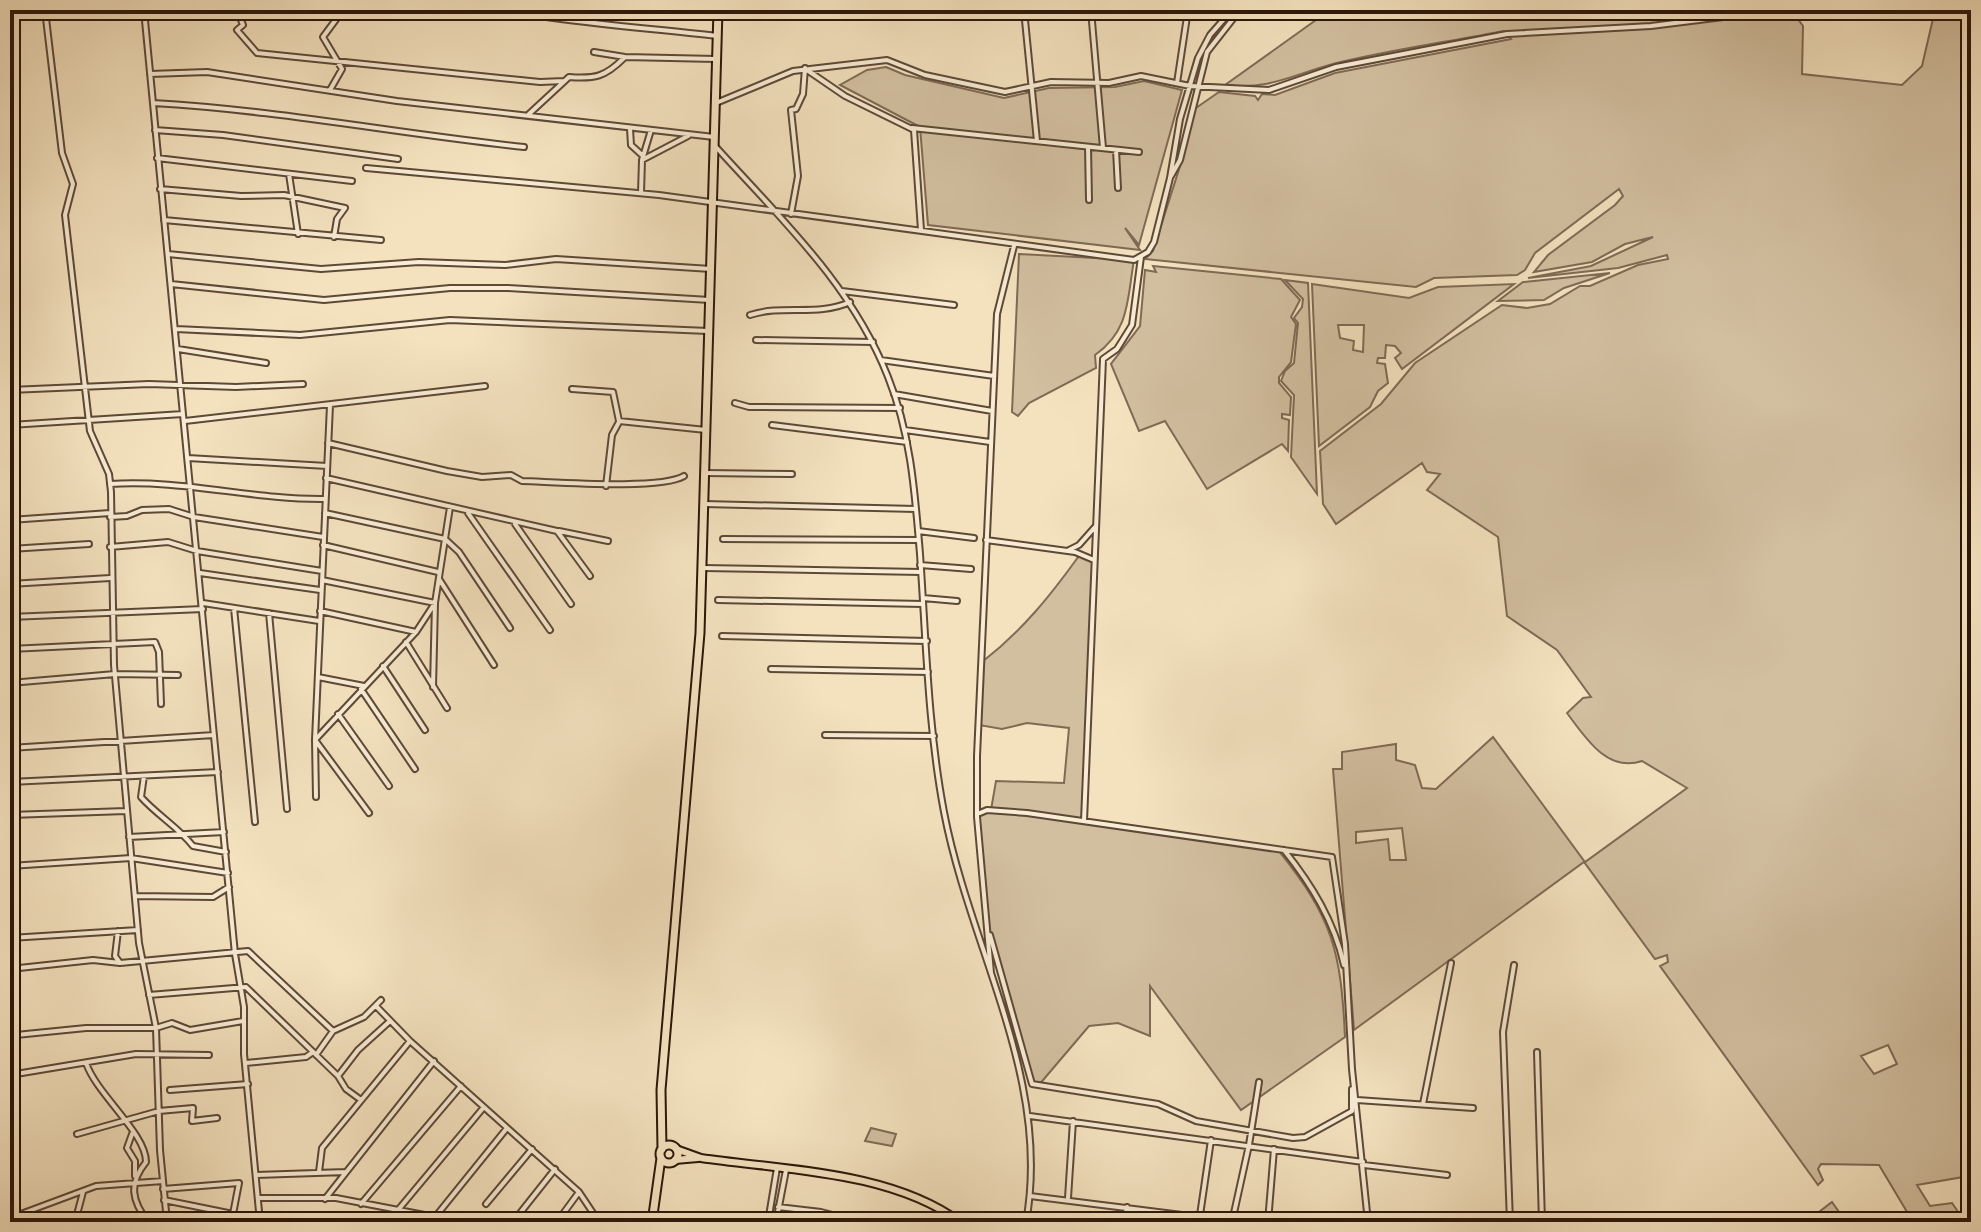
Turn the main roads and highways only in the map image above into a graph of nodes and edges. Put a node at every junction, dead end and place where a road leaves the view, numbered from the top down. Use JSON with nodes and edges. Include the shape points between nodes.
{"nodes":[{"id":1,"x":718,"y":10,"type":"edge"},
{"id":2,"x":676,"y":1149,"type":"joint"},
{"id":3,"x":666,"y":1155,"type":"junction"},
{"id":4,"x":701,"y":1158,"type":"junction"},
{"id":5,"x":652,"y":1222,"type":"edge"},
{"id":6,"x":960,"y":1222,"type":"edge"}],
"edges":[{"from":1,"to":3,"type":"highway","via":[[702,568],[660,1127]]},
{"from":2,"to":3,"type":"highway"},
{"from":2,"to":4,"type":"main road"},
{"from":3,"to":4,"type":"main road"},
{"from":3,"to":5,"type":"highway"},
{"from":4,"to":6,"type":"main road","via":[[898,1189]]}]}
